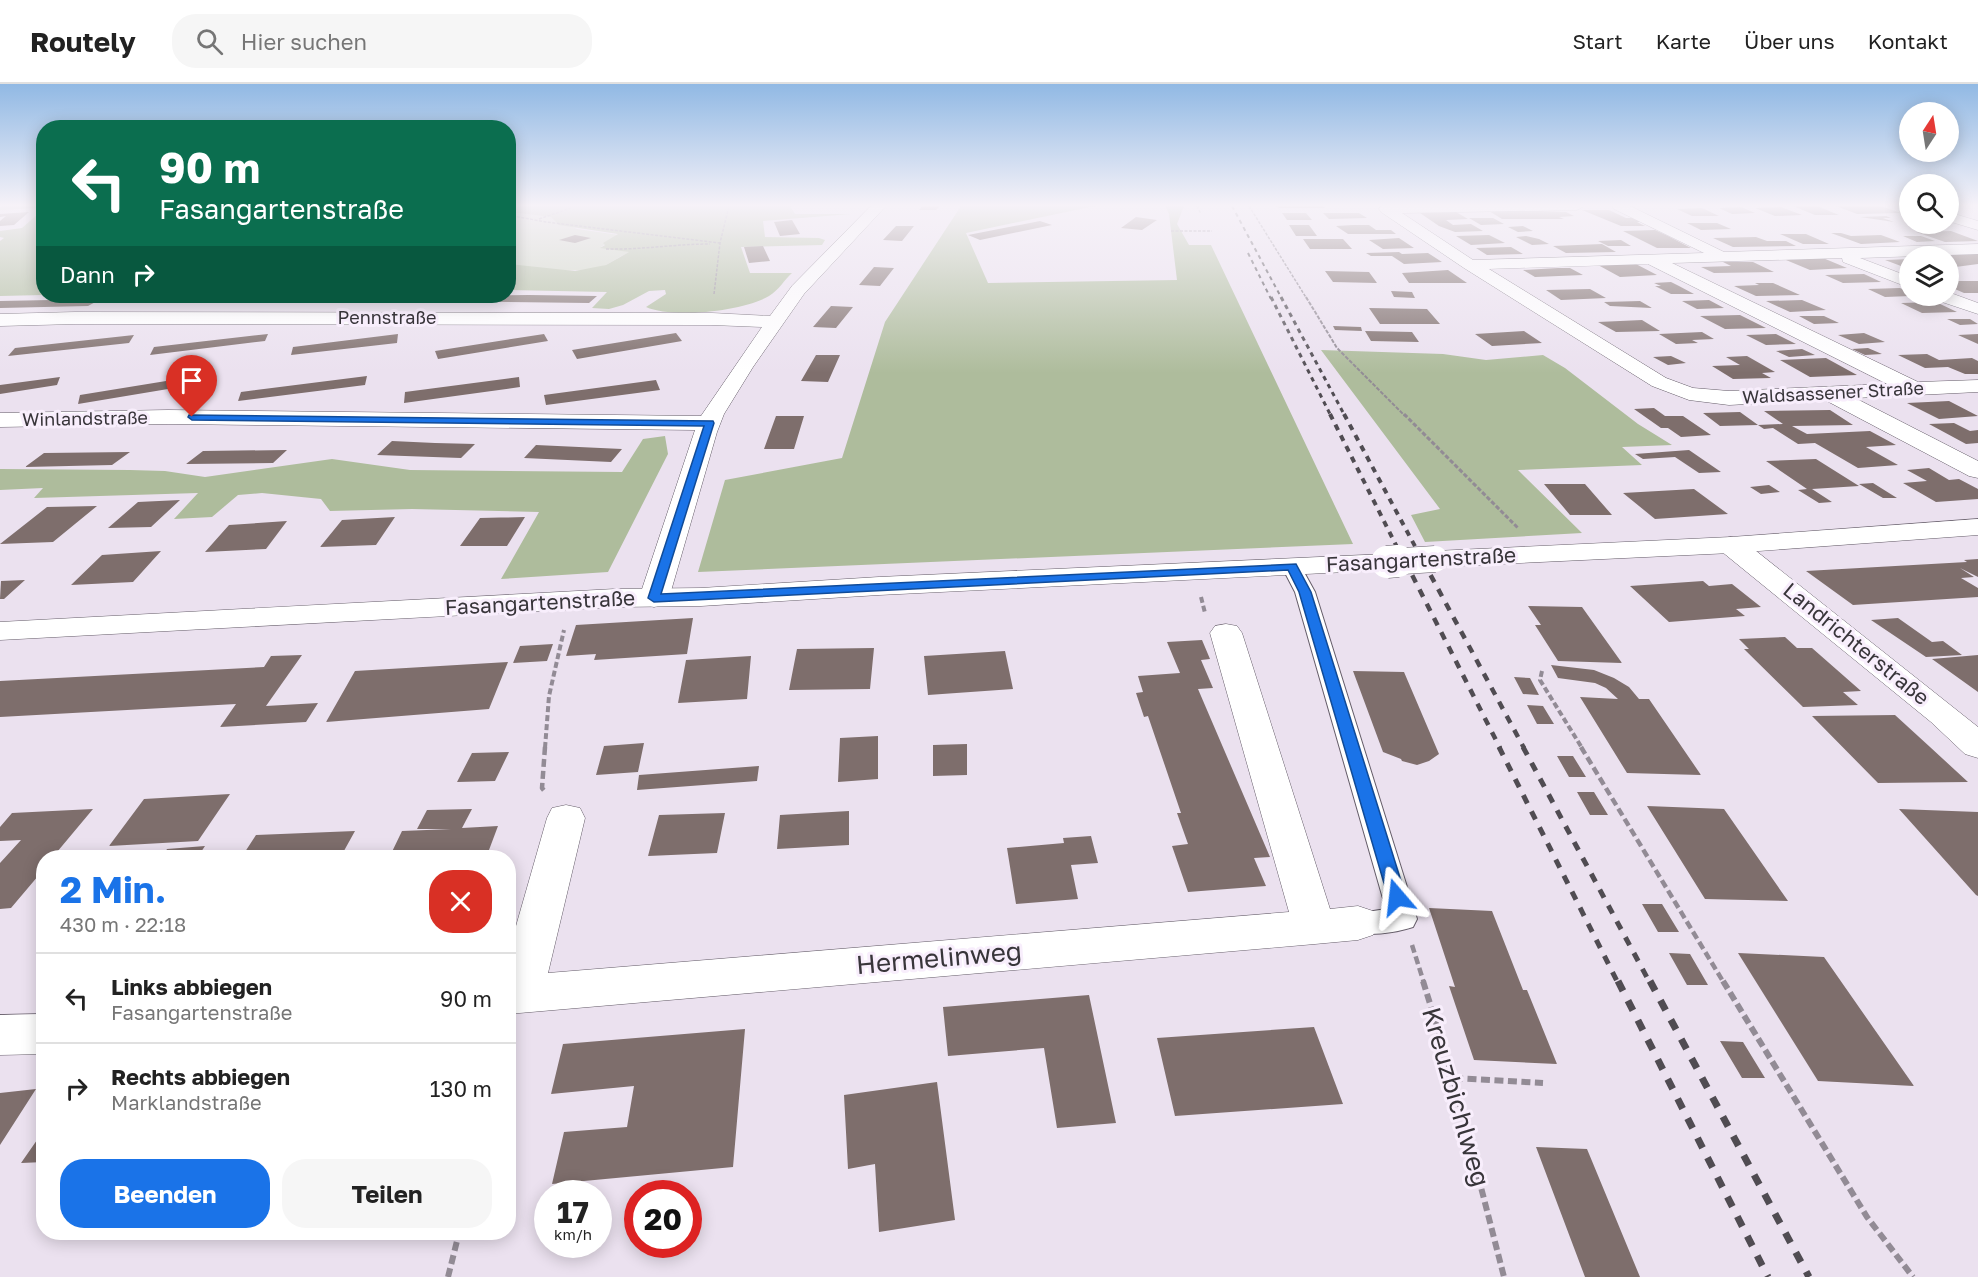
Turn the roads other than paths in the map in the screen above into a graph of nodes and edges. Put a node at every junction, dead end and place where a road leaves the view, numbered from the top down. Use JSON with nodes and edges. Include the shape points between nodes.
{"nodes":[{"id":1,"x":825,"y":262,"type":"edge"},
{"id":2,"x":1465,"y":262,"type":"edge"},
{"id":3,"x":1555,"y":262,"type":"edge"},
{"id":4,"x":1655,"y":262,"type":"edge"},
{"id":5,"x":1856,"y":262,"type":"edge"},
{"id":6,"x":1470,"y":265,"type":"junction"},
{"id":7,"x":1899,"y":279,"type":"edge"},
{"id":8,"x":1959,"y":302,"type":"edge"},
{"id":9,"x":1978,"y":309,"type":"edge"},
{"id":10,"x":0,"y":320,"type":"edge"},
{"id":11,"x":775,"y":322,"type":"junction"},
{"id":12,"x":1978,"y":386,"type":"edge"},
{"id":13,"x":1915,"y":390,"type":"junction"},
{"id":14,"x":1831,"y":394,"type":"junction"},
{"id":15,"x":0,"y":420,"type":"edge"},
{"id":16,"x":709,"y":423,"type":"junction"},
{"id":17,"x":1978,"y":471,"type":"edge"},
{"id":18,"x":1978,"y":527,"type":"edge"},
{"id":19,"x":1731,"y":545,"type":"junction"},
{"id":20,"x":1299,"y":579,"type":"junction"},
{"id":21,"x":654,"y":598,"type":"junction"},
{"id":22,"x":0,"y":631,"type":"edge"},
{"id":23,"x":1226,"y":633,"type":"dead end"},
{"id":24,"x":1978,"y":746,"type":"edge"},
{"id":25,"x":566,"y":818,"type":"road end"},
{"id":26,"x":1358,"y":923,"type":"joint"},
{"id":27,"x":1315,"y":927,"type":"junction"},
{"id":28,"x":516,"y":988,"type":"edge"},
{"id":29,"x":516,"y":995,"type":"edge"},
{"id":30,"x":36,"y":1034,"type":"edge"},
{"id":31,"x":0,"y":1035,"type":"edge"}],
"edges":[{"from":1,"to":11,"type":"street"},
{"from":2,"to":6,"type":"street","name":"Waldsassener Straße"},
{"from":3,"to":6,"type":"street"},
{"from":4,"to":13,"type":"street"},
{"from":5,"to":7,"type":"street"},
{"from":6,"to":14,"type":"street","name":"Waldsassener Straße","via":[[1659,382],[1689,394],[1729,398]]},
{"from":8,"to":9,"type":"street"},
{"from":10,"to":11,"type":"street","name":"Pennstraße"},
{"from":11,"to":16,"type":"street"},
{"from":12,"to":13,"type":"street","name":"Waldsassener Straße"},
{"from":13,"to":14,"type":"street","name":"Waldsassener Straße"},
{"from":14,"to":17,"type":"street"},
{"from":15,"to":16,"type":"street","name":"Winlandstraße","via":[[168,417]]},
{"from":16,"to":21,"type":"street"},
{"from":18,"to":19,"type":"street","name":"Fasangartenstraße"},
{"from":19,"to":20,"type":"street","name":"Fasangartenstraße","bridge":true,"via":[[1387,562]]},
{"from":19,"to":24,"type":"street","name":"Landrichterstraße"},
{"from":20,"to":21,"type":"street","name":"Fasangartenstraße"},
{"from":20,"to":26,"type":"lane","via":[[1403,919]]},
{"from":21,"to":22,"type":"street","name":"Fasangartenstraße"},
{"from":23,"to":27,"type":"street"},
{"from":25,"to":28,"type":"street","name":"Hermelinweg"},
{"from":26,"to":27,"type":"street","name":"Hermelinweg"},
{"from":27,"to":29,"type":"street","name":"Hermelinweg"},
{"from":30,"to":31,"type":"street"}]}
